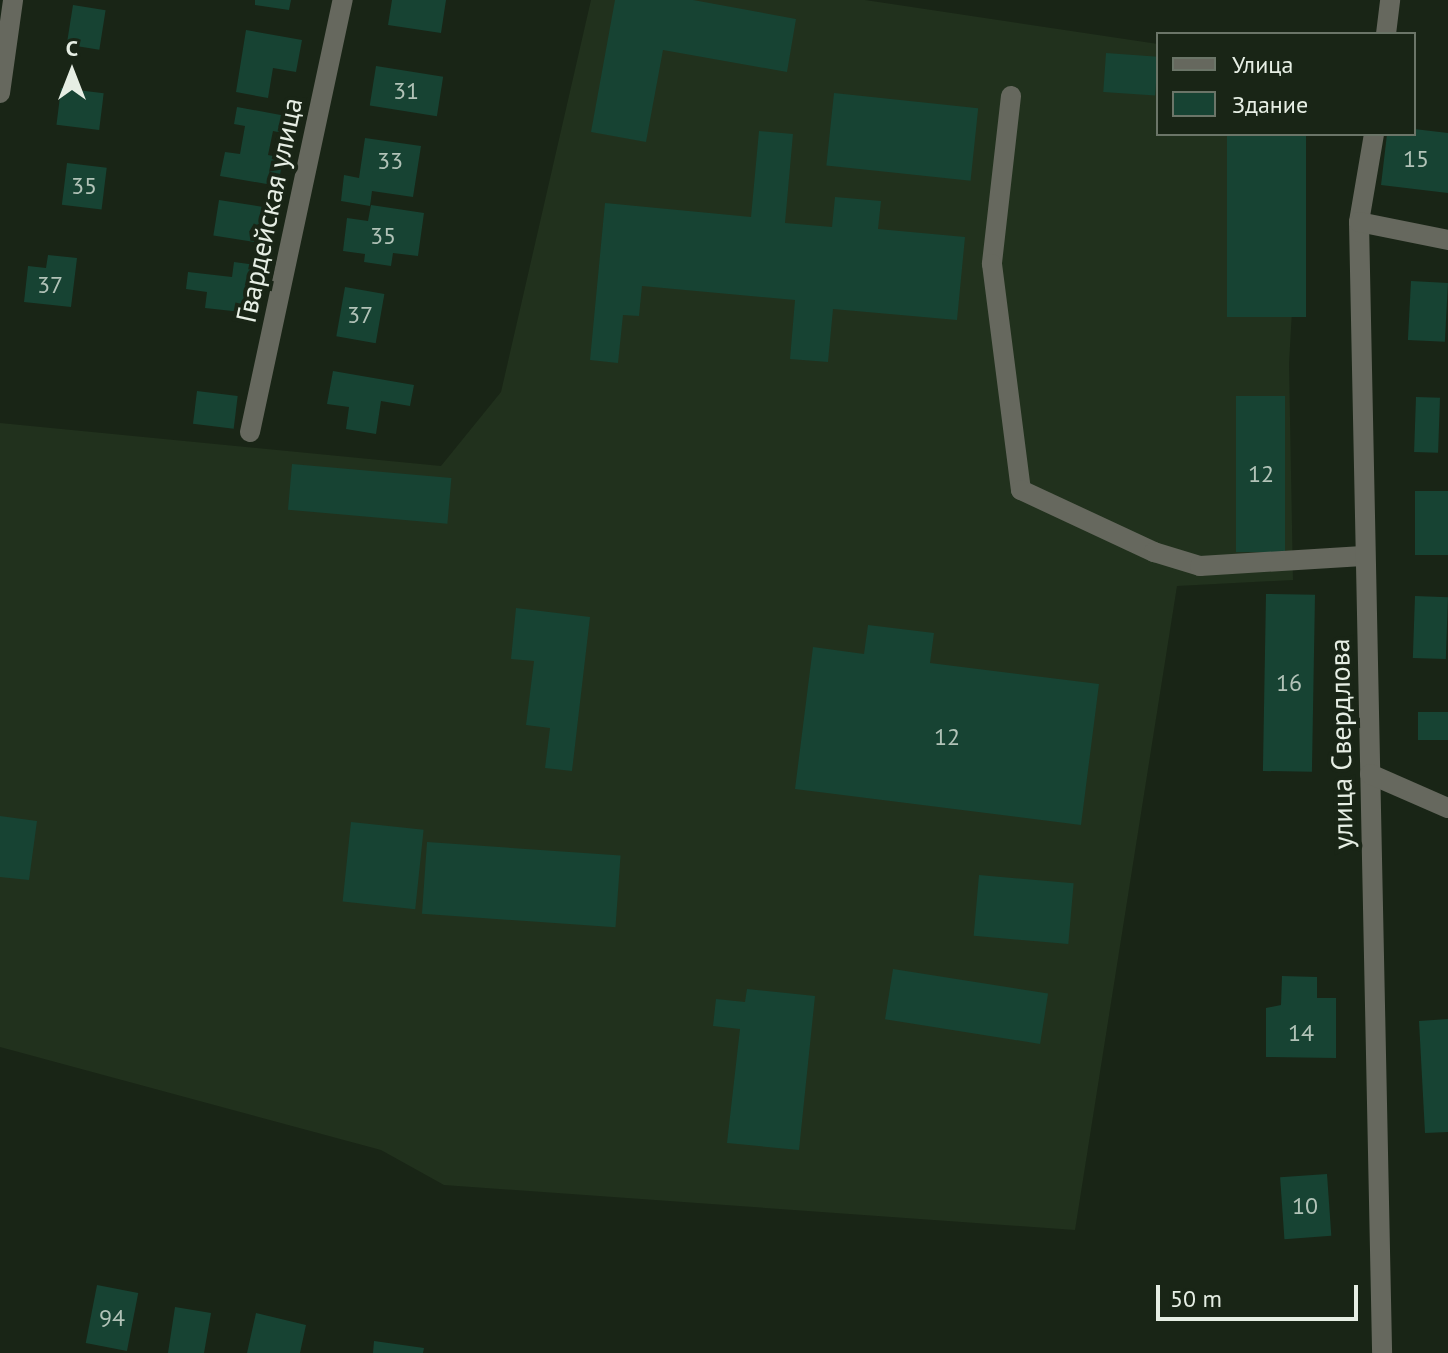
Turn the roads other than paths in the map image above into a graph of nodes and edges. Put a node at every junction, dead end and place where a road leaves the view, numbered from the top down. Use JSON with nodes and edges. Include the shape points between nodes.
{"nodes":[{"id":1,"x":13,"y":0,"type":"edge"},
{"id":2,"x":343,"y":0,"type":"edge"},
{"id":3,"x":1390,"y":0,"type":"edge"},
{"id":4,"x":1386,"y":32,"type":"edge"},
{"id":5,"x":0,"y":93,"type":"edge"},
{"id":6,"x":1011,"y":96,"type":"dead end"},
{"id":7,"x":1374,"y":136,"type":"edge"},
{"id":8,"x":1359,"y":222,"type":"junction"},
{"id":9,"x":1448,"y":240,"type":"edge"},
{"id":10,"x":250,"y":432,"type":"dead end"},
{"id":11,"x":1363,"y":556,"type":"junction"},
{"id":12,"x":1370,"y":774,"type":"junction"},
{"id":13,"x":1448,"y":808,"type":"edge"},
{"id":14,"x":1382,"y":1353,"type":"edge"}],
"edges":[{"from":1,"to":5,"type":"street"},
{"from":2,"to":10,"type":"street","name":"Гвардейская улица"},
{"from":3,"to":4,"type":"street"},
{"from":6,"to":11,"type":"street","via":[[992,264],[1021,490],[1154,552],[1200,566]]},
{"from":7,"to":8,"type":"street","name":"улица Свердлова"},
{"from":8,"to":9,"type":"street"},
{"from":8,"to":11,"type":"street","name":"улица Свердлова"},
{"from":11,"to":12,"type":"street","name":"улица Свердлова"},
{"from":12,"to":13,"type":"street"},
{"from":12,"to":14,"type":"street","name":"улица Свердлова"}]}
